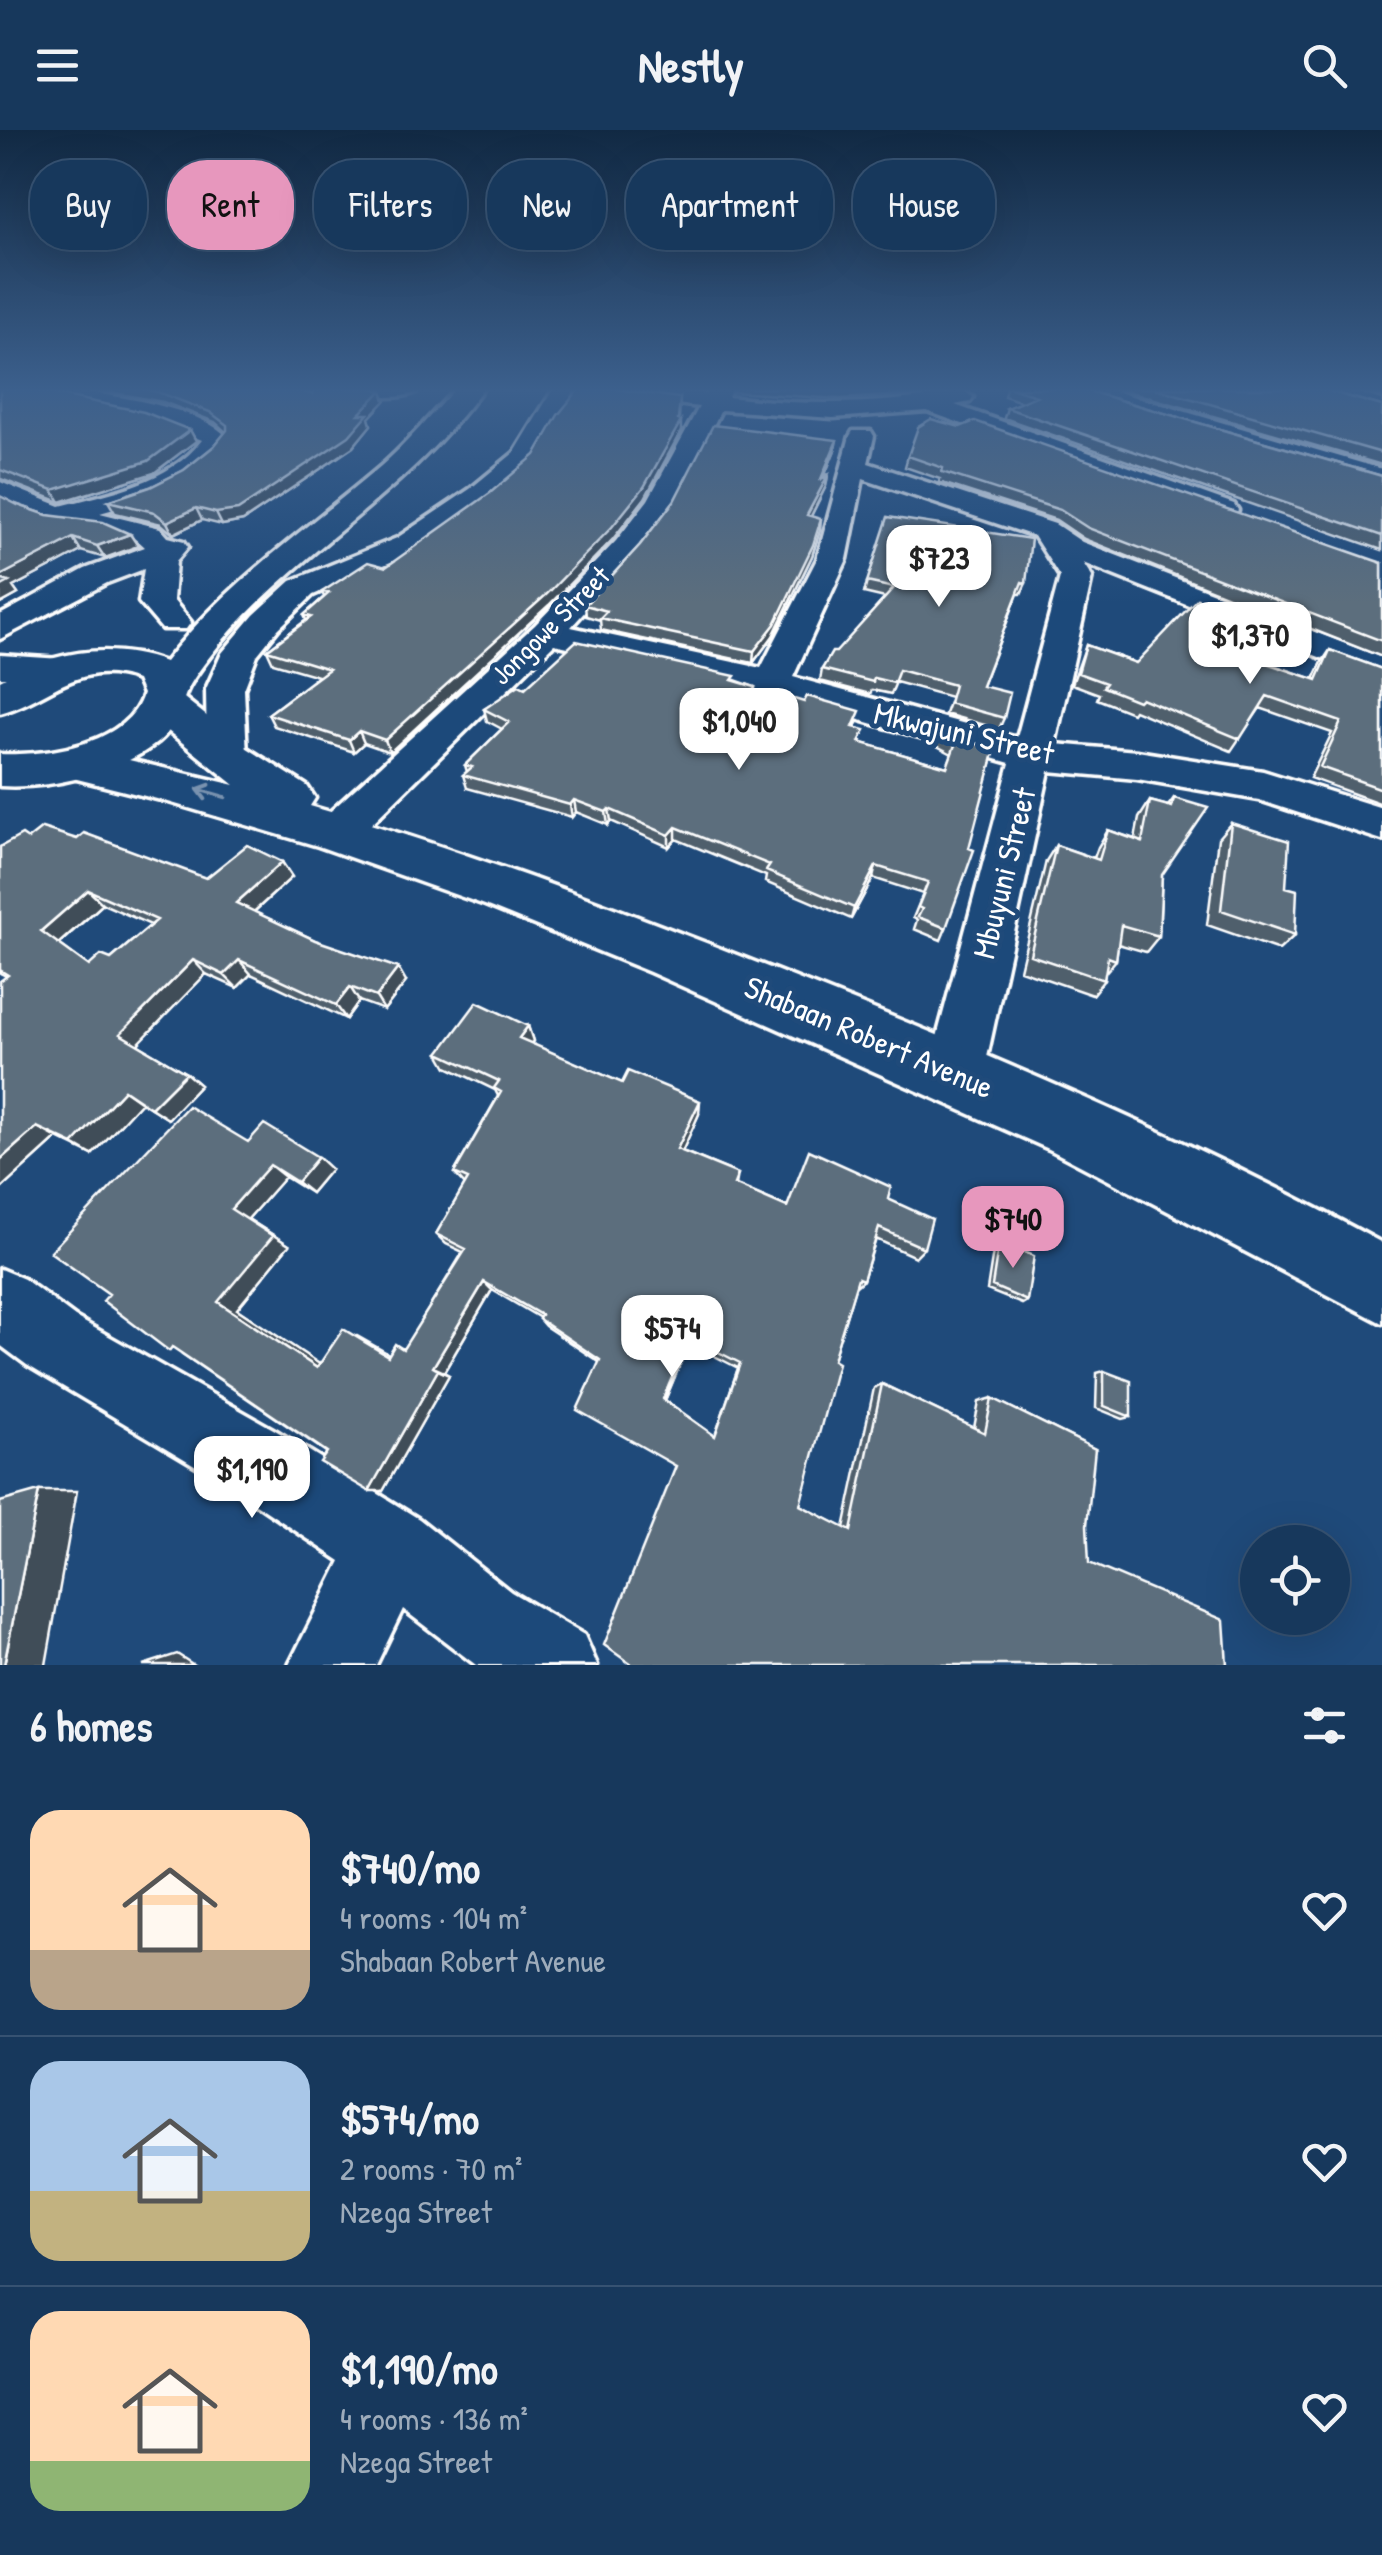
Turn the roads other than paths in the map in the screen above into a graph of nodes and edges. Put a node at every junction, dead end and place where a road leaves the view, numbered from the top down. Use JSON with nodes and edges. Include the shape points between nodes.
{"nodes":[{"id":1,"x":200,"y":460,"type":"edge"},
{"id":2,"x":405,"y":460,"type":"edge"},
{"id":3,"x":519,"y":460,"type":"edge"},
{"id":4,"x":684,"y":460,"type":"edge"},
{"id":5,"x":855,"y":460,"type":"edge"},
{"id":6,"x":1084,"y":460,"type":"edge"},
{"id":7,"x":1323,"y":460,"type":"edge"},
{"id":8,"x":854,"y":468,"type":"junction"},
{"id":9,"x":1382,"y":477,"type":"edge"},
{"id":10,"x":0,"y":490,"type":"edge"},
{"id":11,"x":58,"y":515,"type":"junction"},
{"id":12,"x":1244,"y":517,"type":"edge"},
{"id":13,"x":1045,"y":530,"type":"junction"},
{"id":14,"x":172,"y":546,"type":"junction"},
{"id":15,"x":1146,"y":574,"type":"junction"},
{"id":16,"x":260,"y":583,"type":"junction"},
{"id":17,"x":1075,"y":593,"type":"junction"},
{"id":18,"x":174,"y":622,"type":"junction"},
{"id":19,"x":0,"y":629,"type":"edge"},
{"id":20,"x":546,"y":632,"type":"junction"},
{"id":21,"x":0,"y":666,"type":"edge"},
{"id":22,"x":74,"y":666,"type":"junction"},
{"id":23,"x":1382,"y":670,"type":"edge"},
{"id":24,"x":771,"y":684,"type":"junction"},
{"id":25,"x":164,"y":697,"type":"junction"},
{"id":26,"x":0,"y":698,"type":"edge"},
{"id":27,"x":226,"y":756,"type":"junction"},
{"id":28,"x":1032,"y":756,"type":"junction"},
{"id":29,"x":66,"y":767,"type":"junction"},
{"id":30,"x":0,"y":770,"type":"edge"},
{"id":31,"x":0,"y":794,"type":"edge"},
{"id":32,"x":1382,"y":824,"type":"edge"},
{"id":33,"x":338,"y":830,"type":"junction"},
{"id":34,"x":956,"y":1070,"type":"junction"},
{"id":35,"x":1382,"y":1285,"type":"edge"},
{"id":36,"x":0,"y":1303,"type":"edge"},
{"id":37,"x":392,"y":1546,"type":"junction"},
{"id":38,"x":332,"y":1665,"type":"edge"},
{"id":39,"x":554,"y":1665,"type":"edge"}],
"edges":[{"from":1,"to":11,"type":"street","via":[[110,501]]},
{"from":2,"to":16,"type":"main road"},
{"from":3,"to":27,"type":"street","via":[[408,544],[302,588],[266,622],[240,653],[225,689]]},
{"from":4,"to":20,"type":"street","name":"Jongowe Street","via":[[627,547]]},
{"from":5,"to":8,"type":"street"},
{"from":6,"to":12,"type":"street"},
{"from":7,"to":9,"type":"street"},
{"from":8,"to":13,"type":"street"},
{"from":8,"to":24,"type":"street","via":[[832,560]]},
{"from":10,"to":11,"type":"street"},
{"from":11,"to":14,"type":"street","via":[[114,524]]},
{"from":13,"to":15,"type":"street","via":[[1072,548]]},
{"from":13,"to":17,"type":"street","via":[[1072,566]]},
{"from":14,"to":18,"type":"street","via":[[161,558],[156,602]]},
{"from":14,"to":19,"type":"street","via":[[96,576]]},
{"from":15,"to":17,"type":"street"},
{"from":15,"to":23,"type":"street"},
{"from":16,"to":18,"type":"main road"},
{"from":16,"to":25,"type":"main road","via":[[208,633]]},
{"from":17,"to":28,"type":"street","name":"Mbuyuni Street"},
{"from":18,"to":22,"type":"main road"},
{"from":20,"to":24,"type":"street","name":"Mkwajuni Street"},
{"from":20,"to":33,"type":"street","name":"Jongowe Street"},
{"from":21,"to":22,"type":"street"},
{"from":22,"to":25,"type":"main road","name":"Shabaan Robert Avenue","via":[[142,666],[154,672]]},
{"from":22,"to":26,"type":"main road"},
{"from":24,"to":28,"type":"street","name":"Mkwajuni Street"},
{"from":25,"to":27,"type":"main road","name":"Shabaan Robert Avenue"},
{"from":25,"to":29,"type":"main road","via":[[142,730],[124,743]]},
{"from":27,"to":33,"type":"main road","name":"Shabaan Robert Avenue"},
{"from":28,"to":32,"type":"street","name":"Mkwajuni Street","via":[[1263,786]]},
{"from":28,"to":34,"type":"street","name":"Mbuyuni Street"},
{"from":29,"to":30,"type":"main road"},
{"from":29,"to":31,"type":"main road"},
{"from":33,"to":29,"type":"main road","name":"Shabaan Robert Avenue","one_way":true,"via":[[187,786]]},
{"from":33,"to":34,"type":"main road","name":"Shabaan Robert Avenue","via":[[612,930]]},
{"from":34,"to":35,"type":"main road","name":"Shabaan Robert Avenue","via":[[1271,1220]]},
{"from":36,"to":37,"type":"street"},
{"from":37,"to":38,"type":"street"},
{"from":37,"to":39,"type":"street","via":[[482,1620]]}]}
